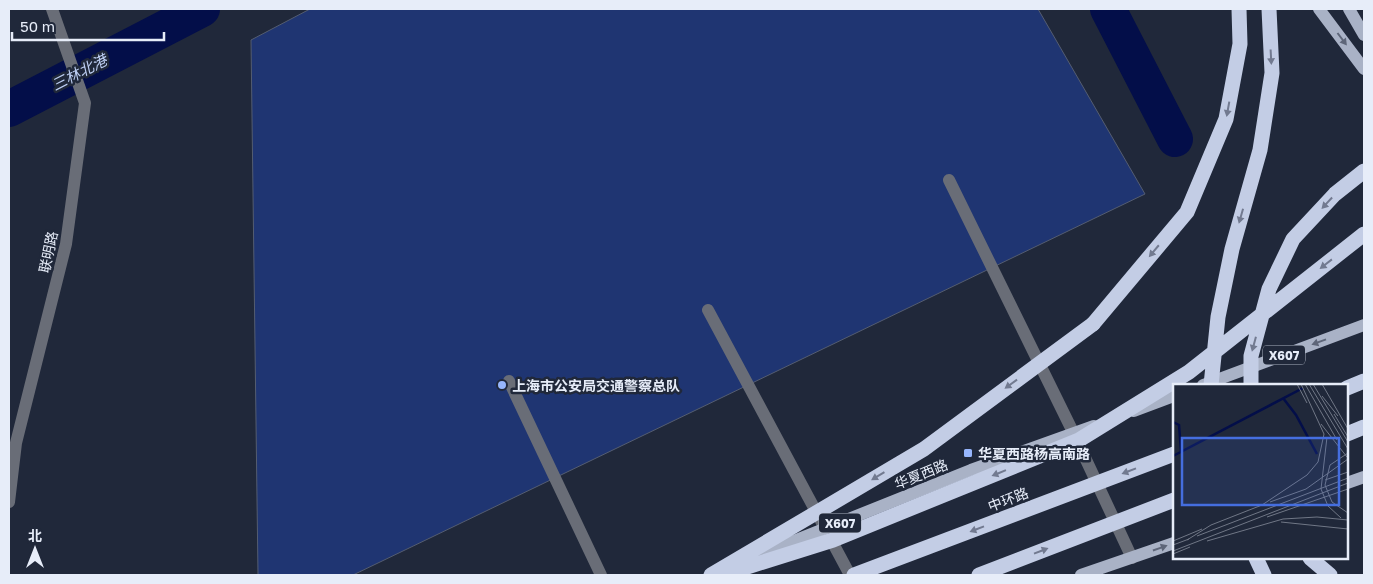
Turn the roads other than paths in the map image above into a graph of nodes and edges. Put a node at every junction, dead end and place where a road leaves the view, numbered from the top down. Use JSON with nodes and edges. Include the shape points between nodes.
{"nodes":[{"id":1,"x":52,"y":9,"type":"edge"},
{"id":2,"x":1239,"y":9,"type":"edge"},
{"id":3,"x":1268,"y":9,"type":"edge"},
{"id":4,"x":1319,"y":9,"type":"edge"},
{"id":5,"x":1349,"y":9,"type":"edge"},
{"id":6,"x":1364,"y":34,"type":"edge"},
{"id":7,"x":1364,"y":69,"type":"edge"},
{"id":8,"x":1364,"y":171,"type":"edge"},
{"id":9,"x":949,"y":180,"type":"dead end"},
{"id":10,"x":1364,"y":234,"type":"edge"},
{"id":11,"x":708,"y":310,"type":"dead end"},
{"id":12,"x":1364,"y":325,"type":"edge"},
{"id":13,"x":509,"y":381,"type":"dead end"},
{"id":14,"x":1364,"y":381,"type":"edge"},
{"id":15,"x":1206,"y":384,"type":"edge"},
{"id":16,"x":1211,"y":384,"type":"edge"},
{"id":17,"x":1251,"y":384,"type":"edge"},
{"id":18,"x":1348,"y":388,"type":"edge"},
{"id":19,"x":1173,"y":396,"type":"edge"},
{"id":20,"x":1364,"y":427,"type":"edge"},
{"id":21,"x":1074,"y":434,"type":"junction"},
{"id":22,"x":1348,"y":434,"type":"edge"},
{"id":23,"x":1173,"y":454,"type":"edge"},
{"id":24,"x":1364,"y":477,"type":"edge"},
{"id":25,"x":1348,"y":483,"type":"edge"},
{"id":26,"x":1173,"y":500,"type":"edge"},
{"id":27,"x":9,"y":502,"type":"edge"},
{"id":28,"x":824,"y":529,"type":"junction"},
{"id":29,"x":1173,"y":543,"type":"edge"},
{"id":30,"x":1132,"y":558,"type":"junction"},
{"id":31,"x":1256,"y":559,"type":"edge"},
{"id":32,"x":1311,"y":559,"type":"edge"},
{"id":33,"x":601,"y":575,"type":"edge"},
{"id":34,"x":710,"y":575,"type":"edge"},
{"id":35,"x":722,"y":575,"type":"edge"},
{"id":36,"x":850,"y":575,"type":"edge"},
{"id":37,"x":854,"y":575,"type":"edge"},
{"id":38,"x":979,"y":575,"type":"edge"},
{"id":39,"x":1081,"y":575,"type":"edge"},
{"id":40,"x":1264,"y":575,"type":"edge"},
{"id":41,"x":1330,"y":575,"type":"edge"}],
"edges":[{"from":1,"to":27,"type":"street","name":"联明路","via":[[85,103],[66,244],[16,443]]},
{"from":2,"to":34,"type":"highway","one_way":true,"bridge":true,"via":[[1240,44],[1226,119],[1187,212],[1093,324],[924,449]]},
{"from":3,"to":16,"type":"highway","one_way":true,"bridge":true,"via":[[1272,73],[1260,150],[1232,249],[1218,317]]},
{"from":4,"to":7,"type":"main road","one_way":true},
{"from":5,"to":6,"type":"main road"},
{"from":8,"to":17,"type":"highway","one_way":true,"bridge":true,"via":[[1335,194],[1293,239],[1269,289],[1251,356]]},
{"from":9,"to":21,"type":"street"},
{"from":10,"to":35,"type":"highway","one_way":true,"bridge":true,"via":[[1189,372],[1079,440],[833,540]]},
{"from":11,"to":28,"type":"street"},
{"from":12,"to":15,"type":"main road","number":"X607","one_way":true},
{"from":13,"to":33,"type":"street"},
{"from":14,"to":18,"type":"highway"},
{"from":19,"to":21,"type":"main road","name":"华夏西路","number":"X607"},
{"from":20,"to":22,"type":"highway"},
{"from":21,"to":28,"type":"main road","name":"华夏西路","number":"X607","via":[[971,470]]},
{"from":21,"to":30,"type":"street"},
{"from":23,"to":37,"type":"highway","name":"中环路","one_way":true,"bridge":true},
{"from":24,"to":25,"type":"main road"},
{"from":38,"to":26,"type":"highway","one_way":true,"bridge":true},
{"from":28,"to":34,"type":"main road","name":"华夏西路","number":"X607"},
{"from":28,"to":36,"type":"street"},
{"from":30,"to":29,"type":"main road","one_way":true},
{"from":30,"to":39,"type":"main road"},
{"from":31,"to":40,"type":"highway"},
{"from":32,"to":41,"type":"highway"}]}
